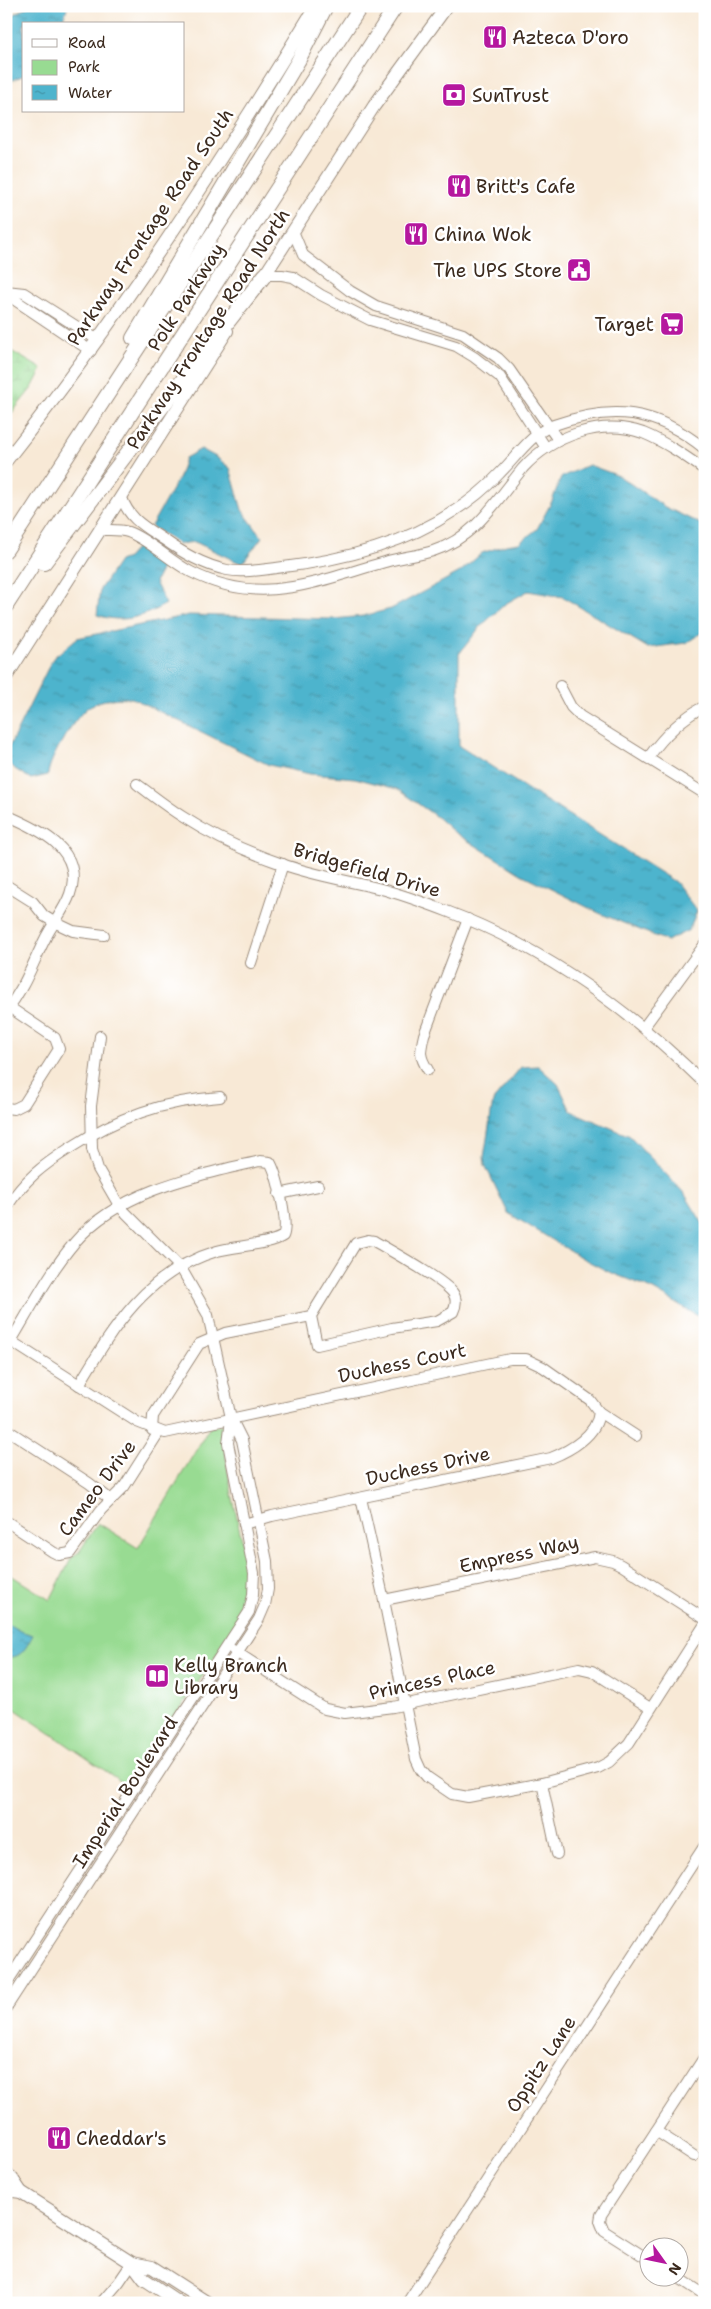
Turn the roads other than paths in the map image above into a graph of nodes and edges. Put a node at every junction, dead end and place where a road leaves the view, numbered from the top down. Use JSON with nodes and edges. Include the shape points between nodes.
{"nodes":[{"id":1,"x":316,"y":6,"type":"edge"},
{"id":2,"x":326,"y":6,"type":"edge"},
{"id":3,"x":361,"y":6,"type":"edge"},
{"id":4,"x":396,"y":6,"type":"edge"},
{"id":5,"x":447,"y":6,"type":"edge"},
{"id":6,"x":293,"y":231,"type":"junction"},
{"id":7,"x":265,"y":275,"type":"junction"},
{"id":8,"x":6,"y":293,"type":"edge"},
{"id":9,"x":95,"y":346,"type":"junction"},
{"id":10,"x":549,"y":427,"type":"junction"},
{"id":11,"x":537,"y":436,"type":"junction"},
{"id":12,"x":558,"y":440,"type":"junction"},
{"id":13,"x":546,"y":448,"type":"junction"},
{"id":14,"x":705,"y":449,"type":"edge"},
{"id":15,"x":6,"y":460,"type":"edge"},
{"id":16,"x":705,"y":470,"type":"edge"},
{"id":17,"x":46,"y":488,"type":"junction"},
{"id":18,"x":122,"y":498,"type":"junction"},
{"id":19,"x":101,"y":530,"type":"junction"},
{"id":20,"x":6,"y":550,"type":"edge"},
{"id":21,"x":6,"y":606,"type":"edge"},
{"id":22,"x":6,"y":610,"type":"edge"},
{"id":23,"x":6,"y":677,"type":"edge"},
{"id":24,"x":560,"y":686,"type":"dead end"},
{"id":25,"x":705,"y":706,"type":"edge"},
{"id":26,"x":648,"y":758,"type":"junction"},
{"id":27,"x":137,"y":784,"type":"dead end"},
{"id":28,"x":705,"y":794,"type":"edge"},
{"id":29,"x":6,"y":814,"type":"edge"},
{"id":30,"x":283,"y":864,"type":"junction"},
{"id":31,"x":6,"y":885,"type":"edge"},
{"id":32,"x":468,"y":919,"type":"junction"},
{"id":33,"x":54,"y":922,"type":"junction"},
{"id":34,"x":104,"y":935,"type":"dead end"},
{"id":35,"x":705,"y":944,"type":"edge"},
{"id":36,"x":252,"y":963,"type":"dead end"},
{"id":37,"x":8,"y":1009,"type":"edge"},
{"id":38,"x":644,"y":1027,"type":"junction"},
{"id":39,"x":100,"y":1036,"type":"dead end"},
{"id":40,"x":428,"y":1070,"type":"dead end"},
{"id":41,"x":705,"y":1084,"type":"edge"},
{"id":42,"x":220,"y":1097,"type":"dead end"},
{"id":43,"x":6,"y":1108,"type":"edge"},
{"id":44,"x":91,"y":1134,"type":"junction"},
{"id":45,"x":318,"y":1186,"type":"dead end"},
{"id":46,"x":279,"y":1194,"type":"junction"},
{"id":47,"x":120,"y":1207,"type":"junction"},
{"id":48,"x":6,"y":1208,"type":"edge"},
{"id":49,"x":181,"y":1268,"type":"junction"},
{"id":50,"x":311,"y":1316,"type":"junction"},
{"id":51,"x":213,"y":1337,"type":"junction"},
{"id":52,"x":9,"y":1339,"type":"edge"},
{"id":53,"x":79,"y":1385,"type":"junction"},
{"id":54,"x":598,"y":1412,"type":"junction"},
{"id":55,"x":232,"y":1418,"type":"junction"},
{"id":56,"x":6,"y":1429,"type":"edge"},
{"id":57,"x":156,"y":1431,"type":"junction"},
{"id":58,"x":636,"y":1436,"type":"dead end"},
{"id":59,"x":361,"y":1498,"type":"junction"},
{"id":60,"x":112,"y":1500,"type":"junction"},
{"id":61,"x":259,"y":1520,"type":"junction"},
{"id":62,"x":6,"y":1521,"type":"edge"},
{"id":63,"x":244,"y":1524,"type":"junction"},
{"id":64,"x":384,"y":1600,"type":"junction"},
{"id":65,"x":705,"y":1619,"type":"edge"},
{"id":66,"x":705,"y":1624,"type":"edge"},
{"id":67,"x":228,"y":1646,"type":"junction"},
{"id":68,"x":237,"y":1652,"type":"junction"},
{"id":69,"x":405,"y":1703,"type":"junction"},
{"id":70,"x":650,"y":1708,"type":"junction"},
{"id":71,"x":542,"y":1783,"type":"junction"},
{"id":72,"x":705,"y":1845,"type":"edge"},
{"id":73,"x":557,"y":1854,"type":"dead end"},
{"id":74,"x":6,"y":1984,"type":"edge"},
{"id":75,"x":6,"y":2008,"type":"edge"},
{"id":76,"x":705,"y":2056,"type":"edge"},
{"id":77,"x":656,"y":2131,"type":"junction"},
{"id":78,"x":694,"y":2156,"type":"dead end"},
{"id":79,"x":6,"y":2174,"type":"edge"},
{"id":80,"x":6,"y":2190,"type":"edge"},
{"id":81,"x":21,"y":2192,"type":"junction"},
{"id":82,"x":638,"y":2253,"type":"edge"},
{"id":83,"x":132,"y":2263,"type":"junction"},
{"id":84,"x":688,"y":2284,"type":"edge"},
{"id":85,"x":705,"y":2295,"type":"edge"},
{"id":86,"x":101,"y":2303,"type":"edge"},
{"id":87,"x":180,"y":2303,"type":"edge"},
{"id":88,"x":208,"y":2303,"type":"edge"},
{"id":89,"x":407,"y":2303,"type":"edge"}],
"edges":[{"from":1,"to":9,"type":"main road","name":"Parkway Frontage Road South"},
{"from":2,"to":17,"type":"highway","via":[[298,62]]},
{"from":3,"to":17,"type":"highway","name":"Polk Parkway"},
{"from":4,"to":21,"type":"highway","name":"Polk Parkway"},
{"from":5,"to":6,"type":"main road","name":"Parkway Frontage Road North","via":[[374,106]]},
{"from":6,"to":7,"type":"main road","name":"Parkway Frontage Road North"},
{"from":6,"to":10,"type":"street","via":[[303,255],[350,290],[376,306],[463,334],[498,358]]},
{"from":7,"to":11,"type":"street","via":[[293,277],[370,320],[456,346],[468,353],[500,377]]},
{"from":7,"to":18,"type":"main road","name":"Parkway Frontage Road North"},
{"from":7,"to":22,"type":"highway"},
{"from":8,"to":9,"type":"street","via":[[24,293]]},
{"from":9,"to":15,"type":"main road","name":"Parkway Frontage Road South"},
{"from":10,"to":11,"type":"street"},
{"from":10,"to":12,"type":"street"},
{"from":10,"to":14,"type":"street","via":[[592,414],[637,413],[676,428]]},
{"from":11,"to":13,"type":"street"},
{"from":11,"to":18,"type":"street","via":[[480,492],[455,511],[418,531],[370,550],[308,564],[230,571],[206,565],[132,518]]},
{"from":12,"to":13,"type":"street"},
{"from":12,"to":16,"type":"street","via":[[598,428],[641,432]]},
{"from":13,"to":19,"type":"street","via":[[523,469],[477,525],[455,541],[431,552],[385,562],[311,585],[280,590],[228,586],[191,572],[129,532]]},
{"from":17,"to":20,"type":"highway","name":"Polk Parkway"},
{"from":18,"to":19,"type":"main road","name":"Parkway Frontage Road North"},
{"from":19,"to":23,"type":"main road","name":"Parkway Frontage Road North"},
{"from":24,"to":26,"type":"street","via":[[580,716]]},
{"from":25,"to":26,"type":"street","via":[[669,732]]},
{"from":26,"to":28,"type":"street"},
{"from":27,"to":30,"type":"street","name":"Bridgefield Drive","via":[[210,832]]},
{"from":29,"to":33,"type":"street","via":[[60,844],[69,858],[72,886]]},
{"from":30,"to":32,"type":"street","name":"Bridgefield Drive","via":[[385,890]]},
{"from":30,"to":36,"type":"street"},
{"from":31,"to":33,"type":"street"},
{"from":32,"to":38,"type":"street","name":"Bridgefield Drive","via":[[588,984]]},
{"from":32,"to":40,"type":"street","via":[[424,1035],[421,1058]]},
{"from":33,"to":34,"type":"street","via":[[73,931]]},
{"from":33,"to":37,"type":"street","via":[[27,982]]},
{"from":35,"to":38,"type":"street"},
{"from":37,"to":43,"type":"street","via":[[55,1038],[59,1049],[24,1104],[14,1110]]},
{"from":38,"to":41,"type":"street","name":"Bridgefield Drive"},
{"from":39,"to":44,"type":"street","name":"Imperial Boulevard","via":[[91,1106]]},
{"from":42,"to":44,"type":"street","via":[[149,1108]]},
{"from":44,"to":47,"type":"street","name":"Imperial Boulevard","via":[[98,1170]]},
{"from":44,"to":48,"type":"street","via":[[36,1171]]},
{"from":45,"to":46,"type":"street"},
{"from":46,"to":47,"type":"street","via":[[270,1162],[260,1161],[165,1185]]},
{"from":46,"to":49,"type":"street","via":[[285,1229],[281,1238],[219,1250]]},
{"from":47,"to":49,"type":"street","name":"Imperial Boulevard"},
{"from":47,"to":52,"type":"street","via":[[107,1213],[74,1244]]},
{"from":49,"to":51,"type":"street","name":"Imperial Boulevard","via":[[208,1315]]},
{"from":49,"to":53,"type":"street","via":[[169,1273],[138,1299],[116,1326]]},
{"from":50,"to":50,"type":"street","via":[[317,1345],[438,1321],[453,1312],[456,1302],[449,1289],[368,1240],[356,1243]]},
{"from":50,"to":51,"type":"street"},
{"from":51,"to":55,"type":"street","name":"Imperial Boulevard"},
{"from":51,"to":57,"type":"street","name":"Cameo Drive","via":[[194,1350],[153,1416]]},
{"from":52,"to":53,"type":"street"},
{"from":53,"to":57,"type":"street"},
{"from":54,"to":55,"type":"street","name":"Duchess Court","via":[[590,1400],[536,1362],[510,1359]]},
{"from":54,"to":58,"type":"street","name":"Duchess Court"},
{"from":54,"to":59,"type":"street","name":"Duchess Drive","via":[[598,1422],[586,1436],[551,1458]]},
{"from":55,"to":57,"type":"street","name":"Duchess Court","via":[[165,1433]]},
{"from":55,"to":61,"type":"street","name":"Imperial Boulevard","via":[[242,1440]]},
{"from":55,"to":63,"type":"street","name":"Imperial Boulevard","via":[[228,1443]]},
{"from":56,"to":60,"type":"street"},
{"from":57,"to":60,"type":"street","name":"Cameo Drive","via":[[124,1487]]},
{"from":59,"to":61,"type":"street","name":"Duchess Drive"},
{"from":59,"to":64,"type":"street"},
{"from":60,"to":62,"type":"street","name":"Cameo Drive","via":[[101,1510],[75,1549],[64,1555],[53,1552]]},
{"from":61,"to":63,"type":"street","name":"Duchess Drive"},
{"from":61,"to":68,"type":"street","name":"Imperial Boulevard","via":[[267,1561],[266,1605]]},
{"from":63,"to":67,"type":"street","name":"Imperial Boulevard","via":[[254,1572],[254,1590],[249,1612]]},
{"from":64,"to":65,"type":"street","name":"Empress Way","via":[[595,1557],[614,1561]]},
{"from":64,"to":69,"type":"street"},
{"from":66,"to":70,"type":"street"},
{"from":67,"to":68,"type":"street","name":"Princess Place"},
{"from":67,"to":74,"type":"street","name":"Imperial Boulevard"},
{"from":68,"to":69,"type":"street","name":"Princess Place","via":[[325,1709],[353,1713]]},
{"from":68,"to":75,"type":"street","name":"Imperial Boulevard"},
{"from":69,"to":70,"type":"street","name":"Princess Place","via":[[579,1668],[592,1671]]},
{"from":69,"to":71,"type":"street","via":[[421,1770],[452,1794],[468,1797]]},
{"from":70,"to":71,"type":"street","via":[[629,1743],[609,1762],[582,1774]]},
{"from":71,"to":73,"type":"street"},
{"from":72,"to":89,"type":"street","name":"Oppitz Lane"},
{"from":76,"to":77,"type":"street"},
{"from":77,"to":78,"type":"street"},
{"from":77,"to":82,"type":"street","via":[[600,2221],[608,2234]]},
{"from":79,"to":81,"type":"main road","via":[[12,2177]]},
{"from":80,"to":81,"type":"main road"},
{"from":81,"to":83,"type":"main road"},
{"from":83,"to":86,"type":"street"},
{"from":83,"to":87,"type":"main road","via":[[144,2279]]},
{"from":83,"to":88,"type":"main road","via":[[152,2267]]},
{"from":84,"to":85,"type":"street"}]}
